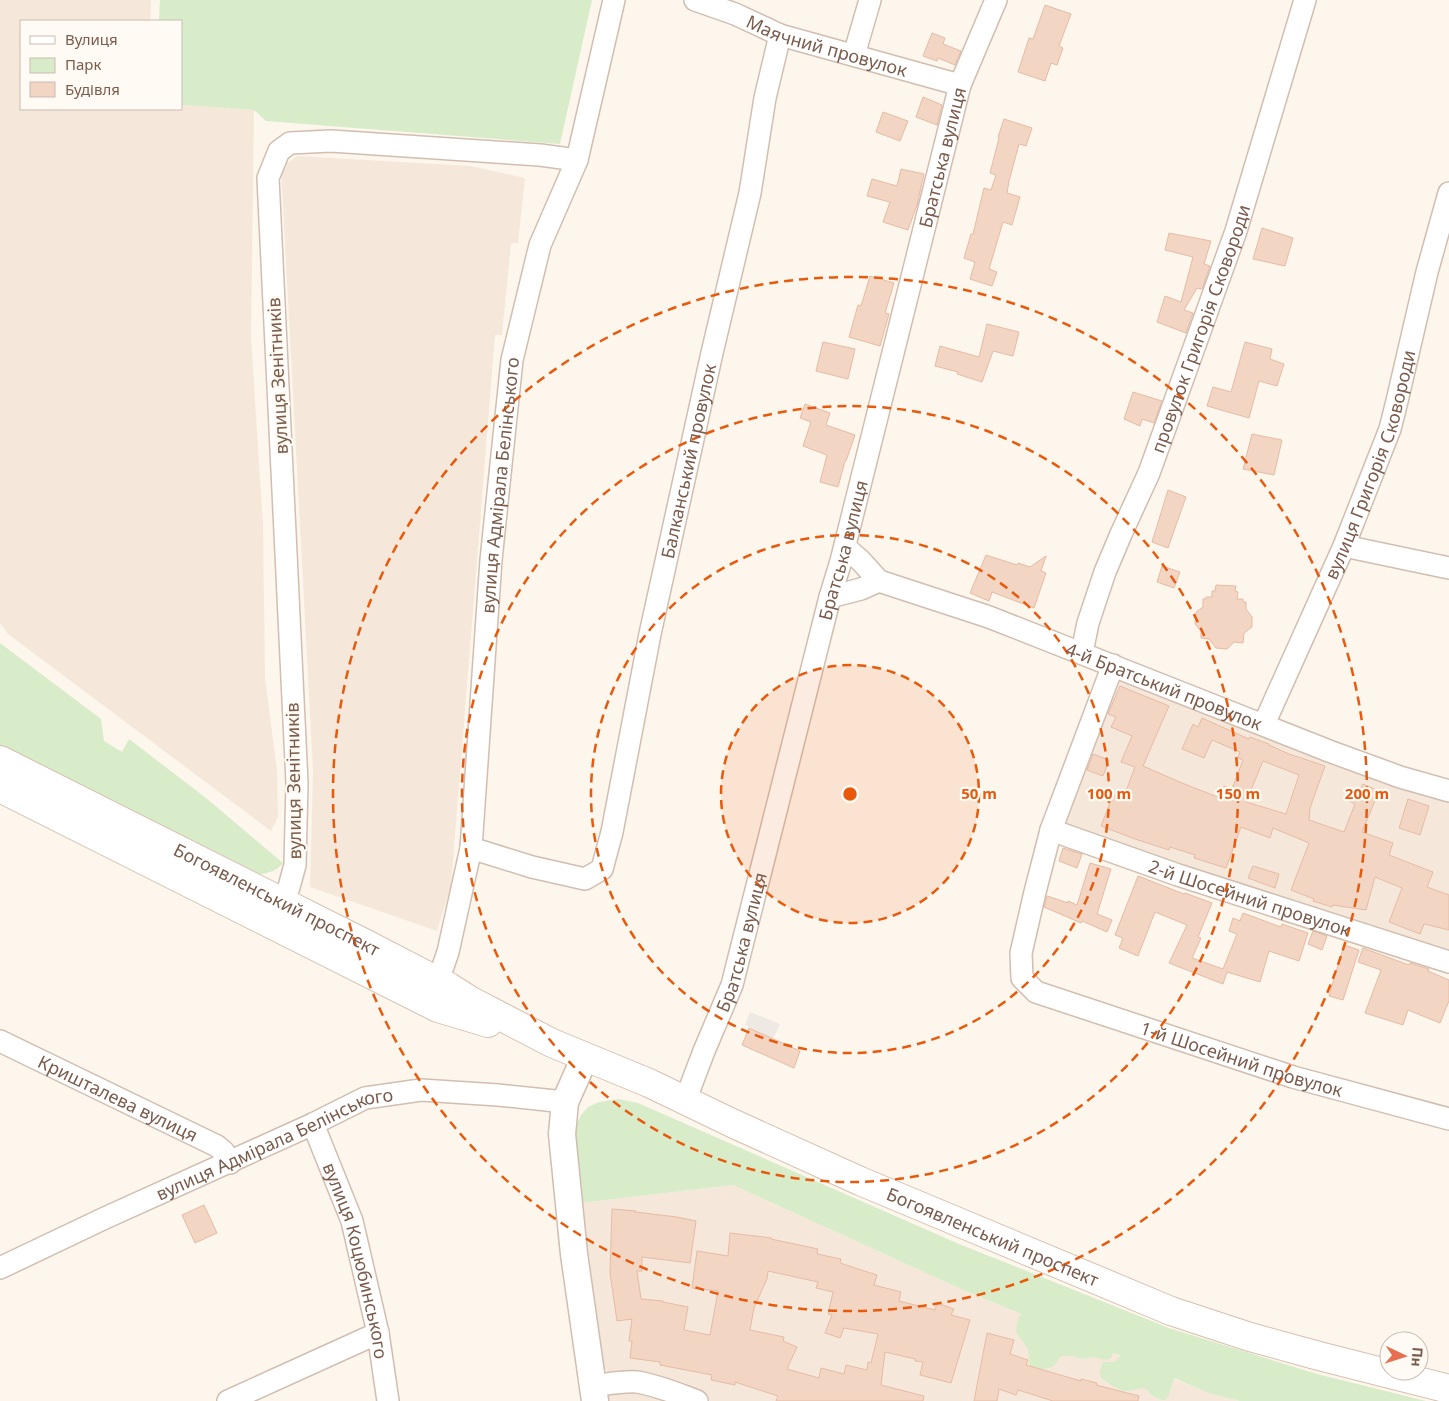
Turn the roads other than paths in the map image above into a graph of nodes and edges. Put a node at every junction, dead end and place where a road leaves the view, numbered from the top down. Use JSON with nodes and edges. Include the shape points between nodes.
{"nodes":[{"id":1,"x":614,"y":0,"type":"edge"},
{"id":2,"x":695,"y":0,"type":"edge"},
{"id":3,"x":870,"y":0,"type":"edge"},
{"id":4,"x":996,"y":0,"type":"edge"},
{"id":5,"x":1305,"y":0,"type":"edge"},
{"id":6,"x":737,"y":7,"type":"edge"},
{"id":7,"x":780,"y":34,"type":"junction"},
{"id":8,"x":854,"y":55,"type":"junction"},
{"id":9,"x":960,"y":85,"type":"junction"},
{"id":10,"x":577,"y":160,"type":"junction"},
{"id":11,"x":1449,"y":193,"type":"edge"},
{"id":12,"x":1344,"y":546,"type":"junction"},
{"id":13,"x":845,"y":547,"type":"junction"},
{"id":14,"x":1449,"y":568,"type":"edge"},
{"id":15,"x":879,"y":581,"type":"junction"},
{"id":16,"x":830,"y":597,"type":"junction"},
{"id":17,"x":1082,"y":652,"type":"junction"},
{"id":18,"x":1113,"y":665,"type":"junction"},
{"id":19,"x":1264,"y":724,"type":"junction"},
{"id":20,"x":0,"y":760,"type":"edge"},
{"id":21,"x":0,"y":788,"type":"edge"},
{"id":22,"x":1449,"y":791,"type":"edge"},
{"id":23,"x":1051,"y":830,"type":"junction"},
{"id":24,"x":471,"y":848,"type":"junction"},
{"id":25,"x":282,"y":902,"type":"junction"},
{"id":26,"x":1449,"y":962,"type":"edge"},
{"id":27,"x":438,"y":981,"type":"junction"},
{"id":28,"x":552,"y":1043,"type":"junction"},
{"id":29,"x":5,"y":1048,"type":"edge"},
{"id":30,"x":585,"y":1057,"type":"junction"},
{"id":31,"x":685,"y":1101,"type":"junction"},
{"id":32,"x":566,"y":1102,"type":"junction"},
{"id":33,"x":1449,"y":1119,"type":"edge"},
{"id":34,"x":313,"y":1124,"type":"junction"},
{"id":35,"x":230,"y":1162,"type":"junction"},
{"id":36,"x":0,"y":1268,"type":"edge"},
{"id":37,"x":378,"y":1333,"type":"junction"},
{"id":38,"x":1449,"y":1389,"type":"edge"},
{"id":39,"x":594,"y":1393,"type":"edge"},
{"id":40,"x":228,"y":1401,"type":"edge"},
{"id":41,"x":388,"y":1401,"type":"edge"},
{"id":42,"x":697,"y":1401,"type":"edge"}],
"edges":[{"from":1,"to":10,"type":"street","name":"вулиця Адмірала Белінського"},
{"from":2,"to":6,"type":"street","name":"Маячний провулок"},
{"from":3,"to":8,"type":"street"},
{"from":4,"to":9,"type":"street","name":"Братська вулиця"},
{"from":5,"to":17,"type":"street","name":"провулок Григорія Сковороди","via":[[1236,230],[1150,473],[1105,572]]},
{"from":6,"to":7,"type":"street","name":"Маячний провулок"},
{"from":7,"to":8,"type":"street","name":"Маячний провулок"},
{"from":7,"to":24,"type":"street","name":"Балканський провулок","via":[[765,98],[750,193],[650,634],[602,869],[585,879]]},
{"from":8,"to":9,"type":"street","name":"Маячний провулок"},
{"from":9,"to":13,"type":"street","name":"Братська вулиця"},
{"from":10,"to":24,"type":"street","name":"вулиця Адмірала Белінського","via":[[540,245],[512,360],[491,560]]},
{"from":10,"to":25,"type":"street","name":"вулиця Зенітників","via":[[331,141],[290,143],[279,151],[268,178],[297,783],[295,865]]},
{"from":11,"to":12,"type":"street","name":"вулиця Григорія Сковороди","via":[[1390,429]]},
{"from":12,"to":14,"type":"street"},
{"from":12,"to":19,"type":"street","name":"вулиця Григорія Сковороди"},
{"from":13,"to":15,"type":"street"},
{"from":13,"to":16,"type":"street","name":"Братська вулиця"},
{"from":15,"to":16,"type":"street"},
{"from":15,"to":17,"type":"street","name":"4-й Братський провулок","via":[[989,616]]},
{"from":16,"to":31,"type":"street","name":"Братська вулиця","via":[[732,985]]},
{"from":17,"to":18,"type":"street","name":"4-й Братський провулок"},
{"from":18,"to":19,"type":"street","name":"4-й Братський провулок"},
{"from":18,"to":23,"type":"street"},
{"from":19,"to":22,"type":"street","name":"4-й Братський провулок","via":[[1400,777]]},
{"from":20,"to":25,"type":"main road","name":"Богоявленський проспект"},
{"from":21,"to":28,"type":"main road","name":"Богоявленський проспект","via":[[438,1008]]},
{"from":23,"to":26,"type":"street","name":"2-й Шосейний провулок","via":[[1178,875]]},
{"from":23,"to":33,"type":"street","name":"1-й Шосейний провулок","via":[[1021,953],[1022,978],[1036,992],[1293,1078]]},
{"from":24,"to":27,"type":"street","name":"вулиця Адмірала Белінського","via":[[448,952]]},
{"from":25,"to":27,"type":"main road","name":"Богоявленський проспект"},
{"from":27,"to":28,"type":"main road","name":"Богоявленський проспект","via":[[471,1002]]},
{"from":28,"to":30,"type":"main road","name":"Богоявленський проспект"},
{"from":29,"to":35,"type":"street","name":"Кришталева вулиця","via":[[217,1146]]},
{"from":30,"to":31,"type":"main road","name":"Богоявленський проспект"},
{"from":30,"to":32,"type":"street"},
{"from":31,"to":38,"type":"main road","name":"Богоявленський проспект","via":[[860,1181],[1171,1312],[1259,1340]]},
{"from":32,"to":34,"type":"street","name":"вулиця Адмірала Белінського","via":[[421,1090],[365,1098]]},
{"from":32,"to":39,"type":"street","via":[[562,1134],[564,1161]]},
{"from":34,"to":35,"type":"street","name":"вулиця Адмірала Белінського"},
{"from":34,"to":37,"type":"street","name":"вулиця Коцюбинського","via":[[352,1222]]},
{"from":35,"to":36,"type":"street","name":"вулиця Адмірала Белінського"},
{"from":37,"to":40,"type":"street"},
{"from":37,"to":41,"type":"street","name":"вулиця Коцюбинського"},
{"from":39,"to":42,"type":"street","via":[[616,1382],[638,1382]]}]}
